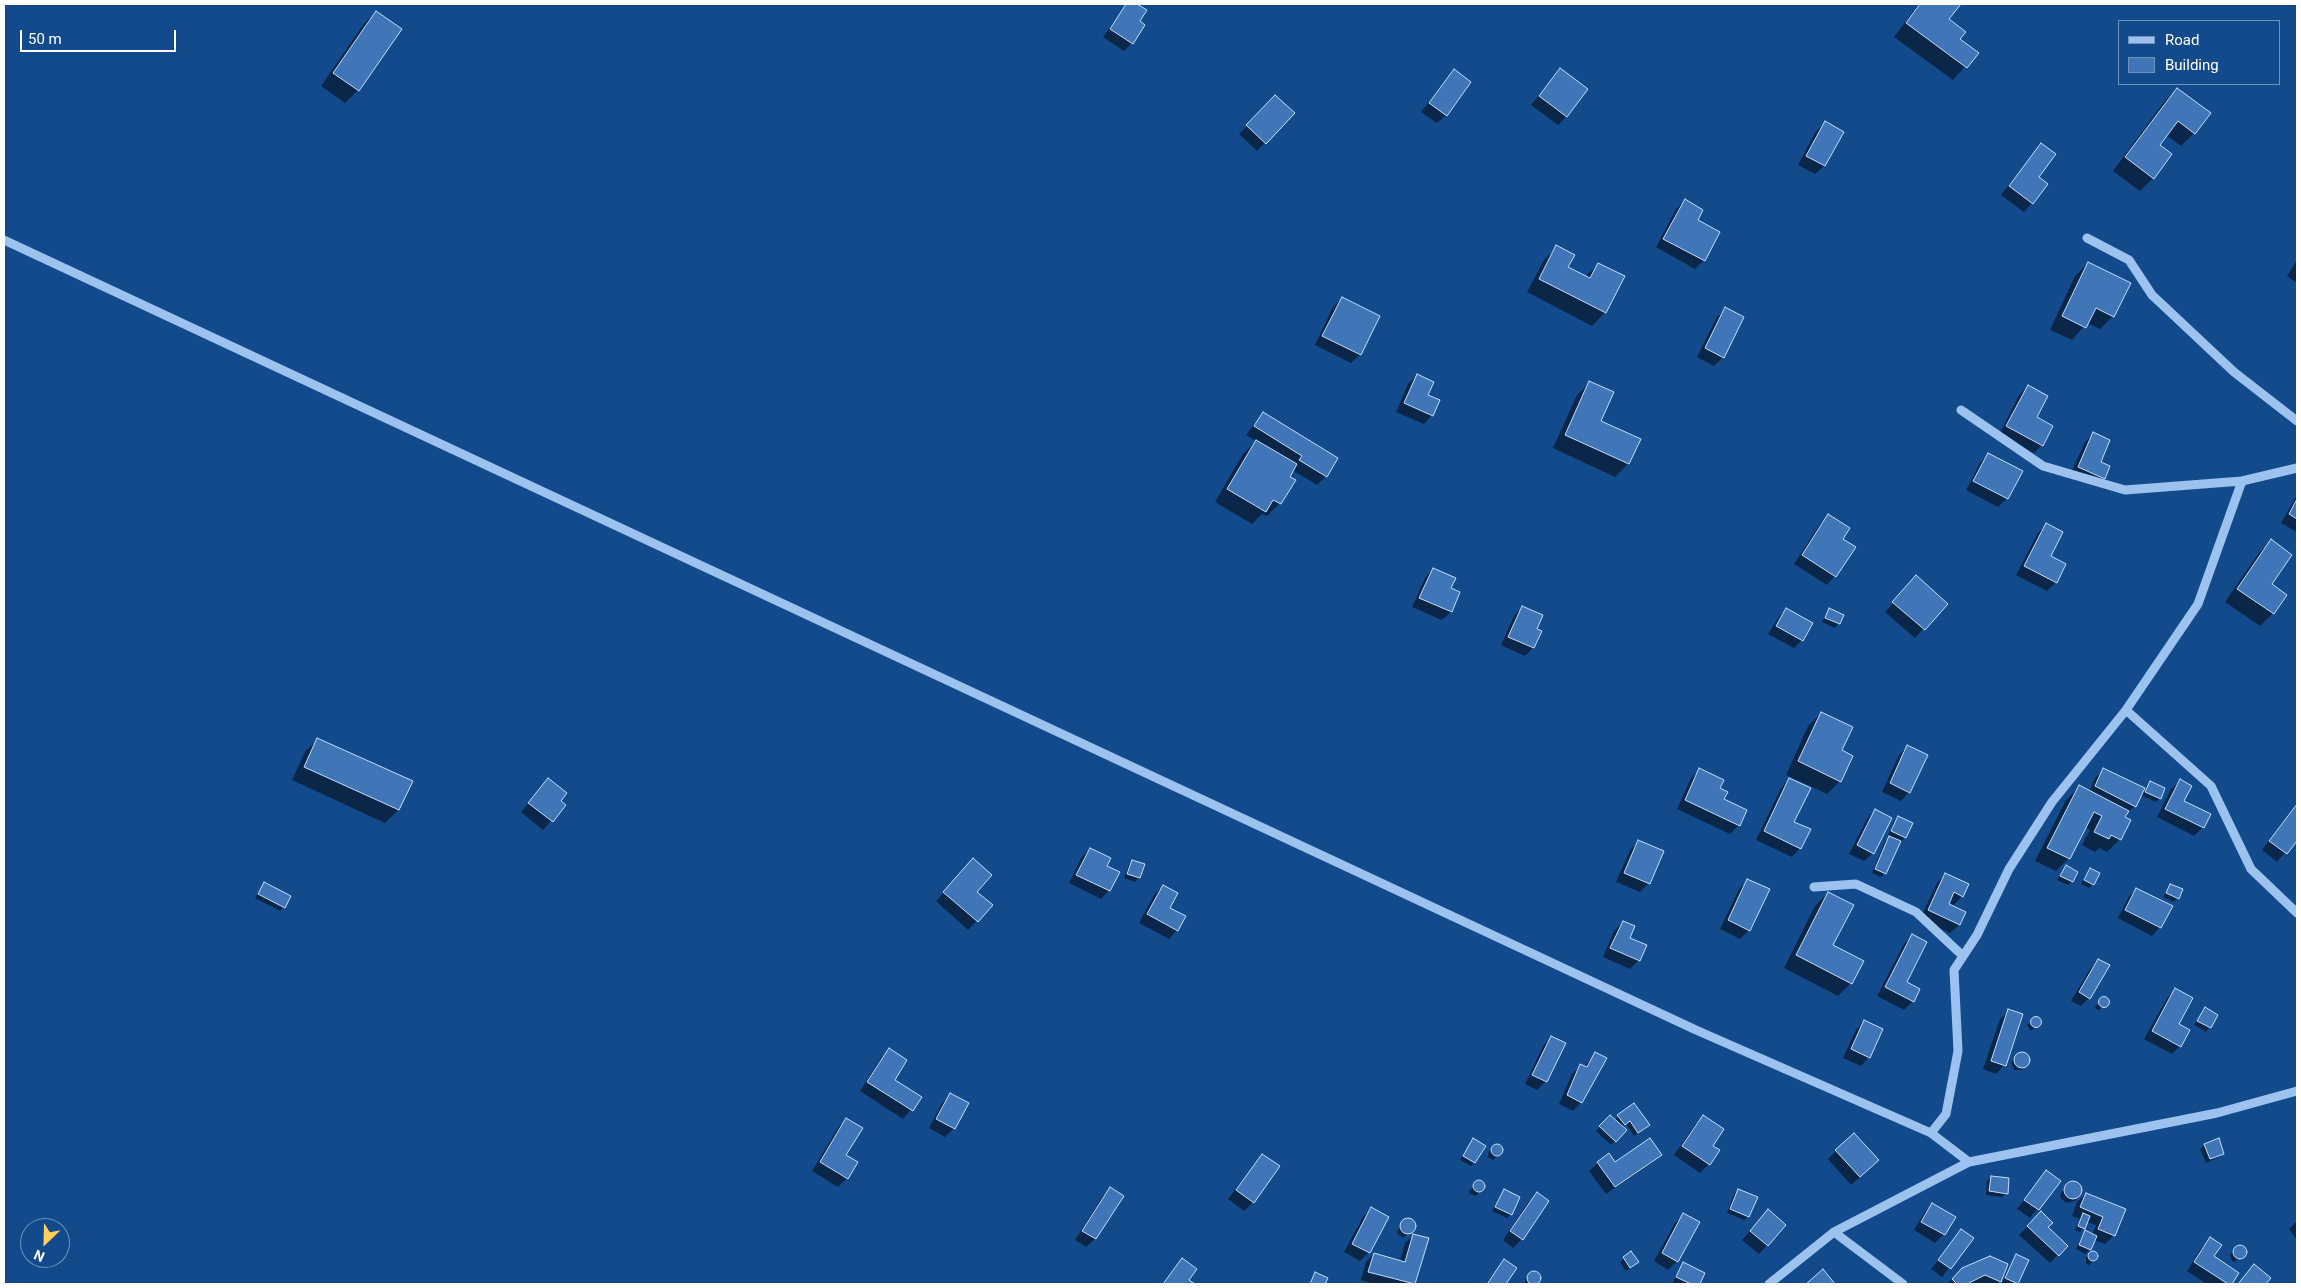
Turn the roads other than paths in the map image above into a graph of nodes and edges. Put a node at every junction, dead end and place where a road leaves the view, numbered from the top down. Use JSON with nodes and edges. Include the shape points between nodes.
{"nodes":[{"id":1,"x":2087,"y":238,"type":"dead end"},
{"id":2,"x":4,"y":240,"type":"edge"},
{"id":3,"x":1961,"y":410,"type":"dead end"},
{"id":4,"x":2297,"y":420,"type":"edge"},
{"id":5,"x":2297,"y":468,"type":"edge"},
{"id":6,"x":2242,"y":481,"type":"junction"},
{"id":7,"x":2126,"y":710,"type":"junction"},
{"id":8,"x":1814,"y":887,"type":"dead end"},
{"id":9,"x":2297,"y":913,"type":"edge"},
{"id":10,"x":1963,"y":956,"type":"junction"},
{"id":11,"x":2297,"y":1091,"type":"edge"},
{"id":12,"x":1931,"y":1133,"type":"junction"},
{"id":13,"x":1969,"y":1162,"type":"junction"},
{"id":14,"x":1834,"y":1232,"type":"junction"},
{"id":15,"x":1769,"y":1284,"type":"edge"},
{"id":16,"x":1903,"y":1284,"type":"edge"}],
"edges":[{"from":1,"to":4,"type":"street","via":[[2129,260],[2152,295],[2234,372]]},
{"from":2,"to":12,"type":"street","via":[[1679,1022]]},
{"from":3,"to":6,"type":"street","via":[[2043,466],[2125,490]]},
{"from":5,"to":6,"type":"street"},
{"from":6,"to":7,"type":"street","via":[[2198,604]]},
{"from":7,"to":9,"type":"street","via":[[2211,786],[2251,869]]},
{"from":7,"to":10,"type":"street","via":[[2052,802],[2009,869],[1978,935]]},
{"from":8,"to":10,"type":"street","via":[[1856,884],[1916,912]]},
{"from":10,"to":12,"type":"street","via":[[1954,970],[1958,1050],[1946,1114]]},
{"from":11,"to":13,"type":"street","via":[[2217,1114]]},
{"from":12,"to":13,"type":"street"},
{"from":13,"to":14,"type":"street"},
{"from":14,"to":15,"type":"street"},
{"from":14,"to":16,"type":"street"}]}
